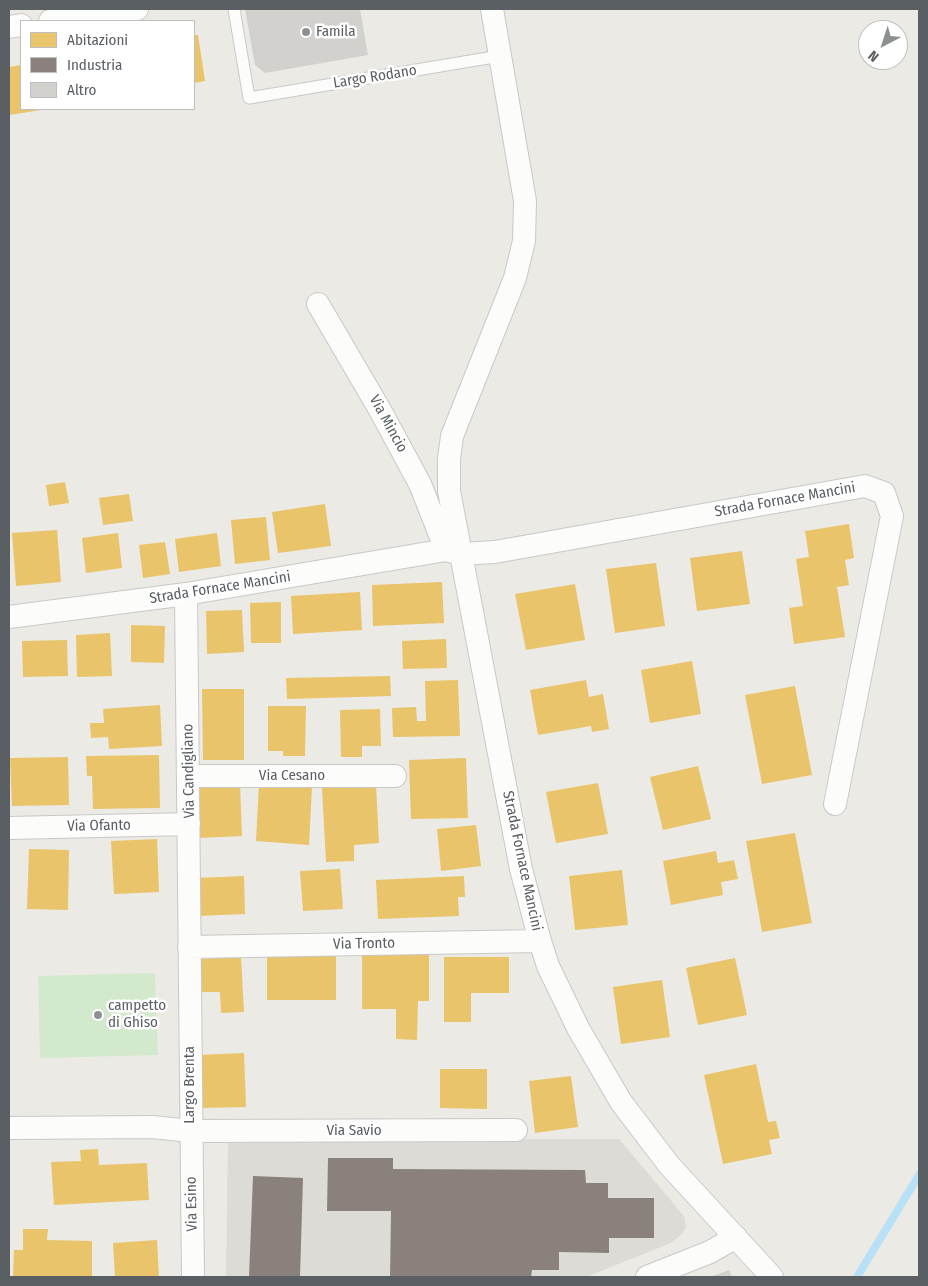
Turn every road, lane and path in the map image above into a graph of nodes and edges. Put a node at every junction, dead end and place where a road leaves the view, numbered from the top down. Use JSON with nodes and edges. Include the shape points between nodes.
{"nodes":[{"id":1,"x":137,"y":9,"type":"edge"},
{"id":2,"x":234,"y":9,"type":"edge"},
{"id":3,"x":492,"y":9,"type":"edge"},
{"id":4,"x":57,"y":20,"type":"edge"},
{"id":5,"x":500,"y":56,"type":"junction"},
{"id":6,"x":318,"y":304,"type":"dead end"},
{"id":7,"x":453,"y":552,"type":"junction"},
{"id":8,"x":186,"y":594,"type":"junction"},
{"id":9,"x":9,"y":617,"type":"edge"},
{"id":10,"x":189,"y":776,"type":"junction"},
{"id":11,"x":396,"y":776,"type":"dead end"},
{"id":12,"x":835,"y":804,"type":"dead end"},
{"id":13,"x":189,"y":824,"type":"junction"},
{"id":14,"x":9,"y":828,"type":"edge"},
{"id":15,"x":540,"y":941,"type":"junction"},
{"id":16,"x":189,"y":947,"type":"junction"},
{"id":17,"x":9,"y":1128,"type":"edge"},
{"id":18,"x":516,"y":1130,"type":"dead end"},
{"id":19,"x":191,"y":1131,"type":"junction"},
{"id":20,"x":736,"y":1237,"type":"junction"},
{"id":21,"x":193,"y":1277,"type":"edge"},
{"id":22,"x":647,"y":1277,"type":"edge"},
{"id":23,"x":772,"y":1277,"type":"edge"}],
"edges":[{"from":1,"to":4,"type":"street"},
{"from":2,"to":5,"type":"lane","name":"Largo Rodano","via":[[249,98]]},
{"from":3,"to":5,"type":"street"},
{"from":5,"to":7,"type":"street","via":[[525,201],[524,241],[515,278],[452,436],[449,491]]},
{"from":6,"to":7,"type":"street","name":"Via Mincio","via":[[380,410]]},
{"from":7,"to":8,"type":"street","name":"Strada Fornace Mancini"},
{"from":7,"to":12,"type":"street","name":"Strada Fornace Mancini","via":[[495,552],[865,486],[884,493],[892,516]]},
{"from":7,"to":15,"type":"street","name":"Strada Fornace Mancini","via":[[504,773],[521,870]]},
{"from":8,"to":9,"type":"street","name":"Strada Fornace Mancini"},
{"from":8,"to":10,"type":"street","name":"Via Candigliano"},
{"from":10,"to":11,"type":"street","name":"Via Cesano"},
{"from":10,"to":13,"type":"street","name":"Via Candigliano"},
{"from":13,"to":14,"type":"street","name":"Via Ofanto"},
{"from":13,"to":16,"type":"street","name":"Via Candigliano"},
{"from":15,"to":16,"type":"street","name":"Via Tronto"},
{"from":15,"to":20,"type":"street","name":"Strada Fornace Mancini","via":[[548,966],[578,1028],[621,1102],[669,1165]]},
{"from":16,"to":19,"type":"street","name":"Largo Brenta"},
{"from":17,"to":19,"type":"street","name":"Largo Brenta","via":[[152,1127]]},
{"from":18,"to":19,"type":"street","name":"Via Savio"},
{"from":19,"to":21,"type":"street","name":"Via Esino"},
{"from":20,"to":22,"type":"street","via":[[710,1252]]},
{"from":20,"to":23,"type":"street","name":"Strada Fornace Mancini"}]}
